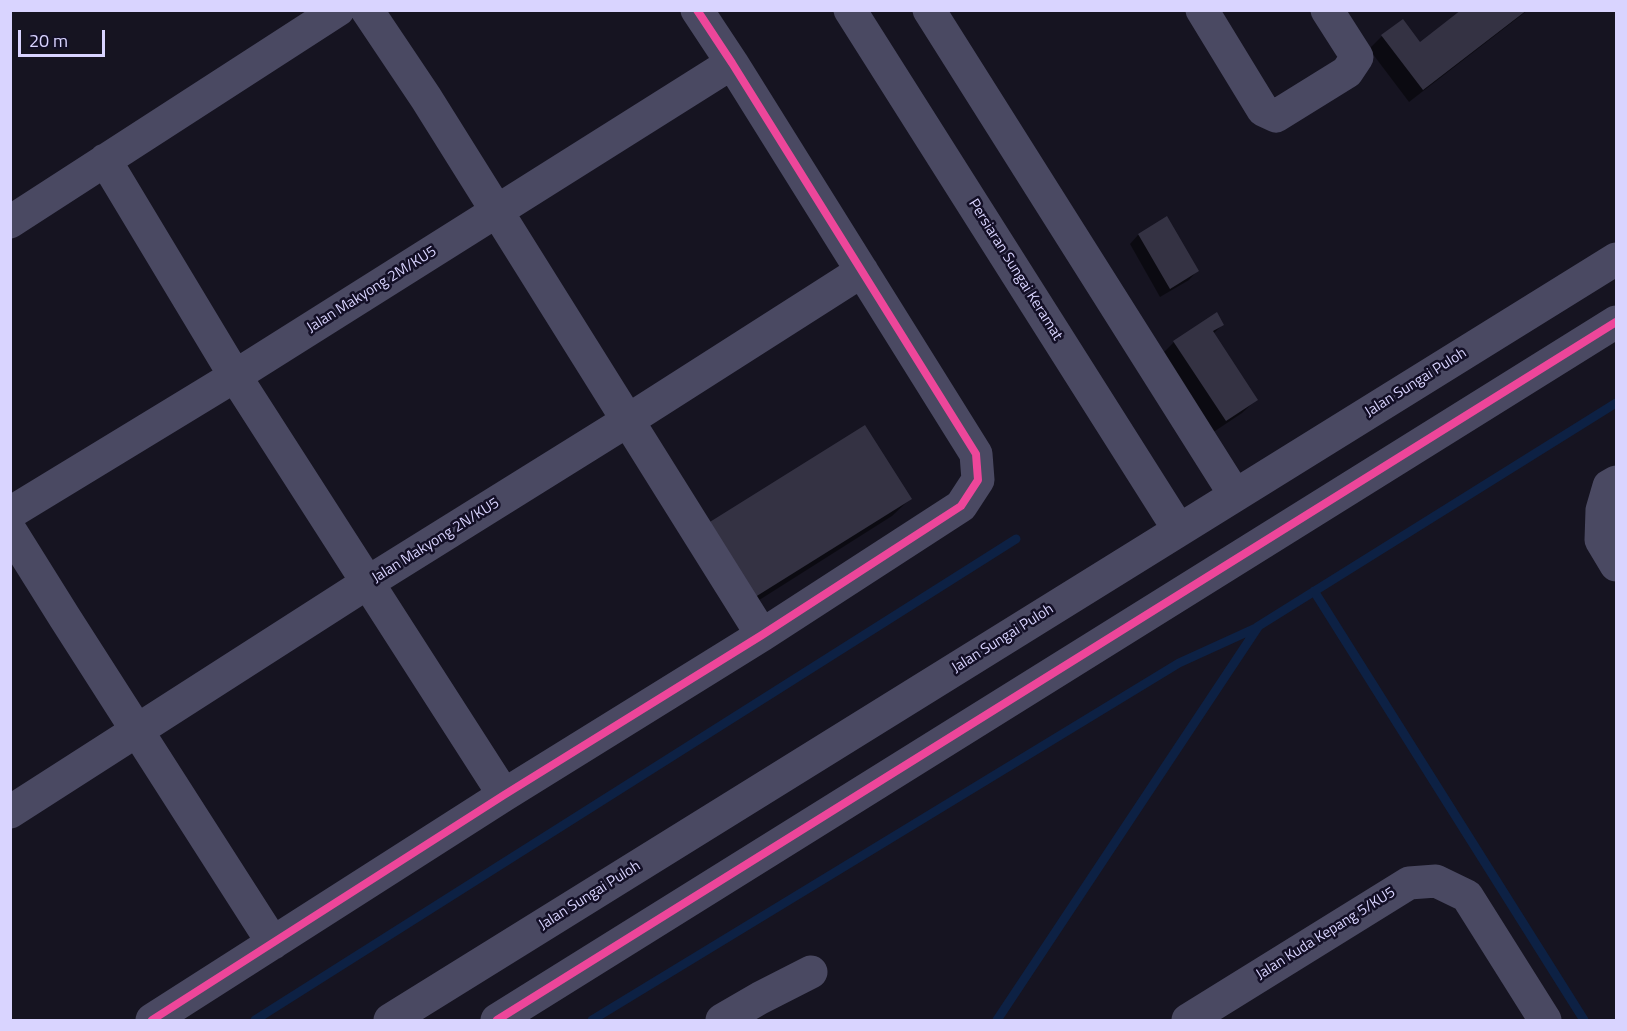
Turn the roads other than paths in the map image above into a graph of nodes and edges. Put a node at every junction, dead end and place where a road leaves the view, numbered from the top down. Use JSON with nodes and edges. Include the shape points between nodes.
{"nodes":[{"id":1,"x":338,"y":10,"type":"edge"},
{"id":2,"x":367,"y":10,"type":"edge"},
{"id":3,"x":697,"y":10,"type":"edge"},
{"id":4,"x":850,"y":10,"type":"edge"},
{"id":5,"x":929,"y":10,"type":"edge"},
{"id":6,"x":1202,"y":10,"type":"edge"},
{"id":7,"x":1327,"y":10,"type":"edge"},
{"id":8,"x":732,"y":63,"type":"junction"},
{"id":9,"x":105,"y":160,"type":"junction"},
{"id":10,"x":496,"y":211,"type":"junction"},
{"id":11,"x":10,"y":222,"type":"edge"},
{"id":12,"x":1617,"y":259,"type":"edge"},
{"id":13,"x":862,"y":271,"type":"junction"},
{"id":14,"x":1617,"y":322,"type":"edge"},
{"id":15,"x":235,"y":376,"type":"junction"},
{"id":16,"x":627,"y":421,"type":"junction"},
{"id":17,"x":1617,"y":482,"type":"edge"},
{"id":18,"x":1235,"y":495,"type":"junction"},
{"id":19,"x":10,"y":513,"type":"edge"},
{"id":20,"x":10,"y":530,"type":"edge"},
{"id":21,"x":1179,"y":530,"type":"junction"},
{"id":22,"x":1617,"y":565,"type":"edge"},
{"id":23,"x":368,"y":583,"type":"junction"},
{"id":24,"x":762,"y":635,"type":"junction"},
{"id":25,"x":138,"y":731,"type":"junction"},
{"id":26,"x":504,"y":795,"type":"junction"},
{"id":27,"x":10,"y":812,"type":"edge"},
{"id":28,"x":273,"y":943,"type":"junction"},
{"id":29,"x":811,"y":972,"type":"dead end"},
{"id":30,"x":767,"y":1009,"type":"edge"},
{"id":31,"x":152,"y":1020,"type":"edge"},
{"id":32,"x":390,"y":1020,"type":"edge"},
{"id":33,"x":497,"y":1020,"type":"edge"},
{"id":34,"x":722,"y":1020,"type":"edge"},
{"id":35,"x":1188,"y":1020,"type":"edge"},
{"id":36,"x":1545,"y":1020,"type":"edge"}],
"edges":[{"from":1,"to":9,"type":"street"},
{"from":2,"to":10,"type":"street"},
{"from":3,"to":8,"type":"street"},
{"from":4,"to":21,"type":"street","name":"Persiaran Sungai Keramat"},
{"from":5,"to":18,"type":"street"},
{"from":6,"to":7,"type":"street","via":[[1263,110],[1276,117],[1347,72],[1358,57]]},
{"from":8,"to":10,"type":"street","name":"Jalan Makyong 2M/KU5"},
{"from":8,"to":13,"type":"street"},
{"from":9,"to":11,"type":"street"},
{"from":9,"to":15,"type":"street"},
{"from":10,"to":15,"type":"street","name":"Jalan Makyong 2M/KU5"},
{"from":10,"to":16,"type":"street"},
{"from":12,"to":18,"type":"street","name":"Jalan Sungai Puloh"},
{"from":13,"to":16,"type":"street","name":"Jalan Makyong 2N/KU5"},
{"from":13,"to":24,"type":"street","via":[[976,454],[978,480],[961,506]]},
{"from":14,"to":33,"type":"street"},
{"from":15,"to":19,"type":"street","name":"Jalan Makyong 2M/KU5"},
{"from":15,"to":23,"type":"street"},
{"from":16,"to":23,"type":"street","name":"Jalan Makyong 2N/KU5"},
{"from":16,"to":24,"type":"street"},
{"from":17,"to":22,"type":"street","via":[[1610,486],[1602,510],[1601,540]]},
{"from":18,"to":21,"type":"street","name":"Jalan Sungai Puloh"},
{"from":20,"to":25,"type":"street"},
{"from":21,"to":32,"type":"street","name":"Jalan Sungai Puloh"},
{"from":23,"to":25,"type":"street","name":"Jalan Makyong 2N/KU5"},
{"from":23,"to":26,"type":"street"},
{"from":24,"to":26,"type":"street"},
{"from":25,"to":27,"type":"street","name":"Jalan Makyong 2N/KU5"},
{"from":25,"to":28,"type":"street"},
{"from":26,"to":28,"type":"street"},
{"from":28,"to":31,"type":"street"},
{"from":29,"to":30,"type":"street"},
{"from":30,"to":34,"type":"street"},
{"from":35,"to":36,"type":"street","name":"Jalan Kuda Kepang 5/KU5","via":[[1409,883],[1436,881],[1467,896]]}]}
